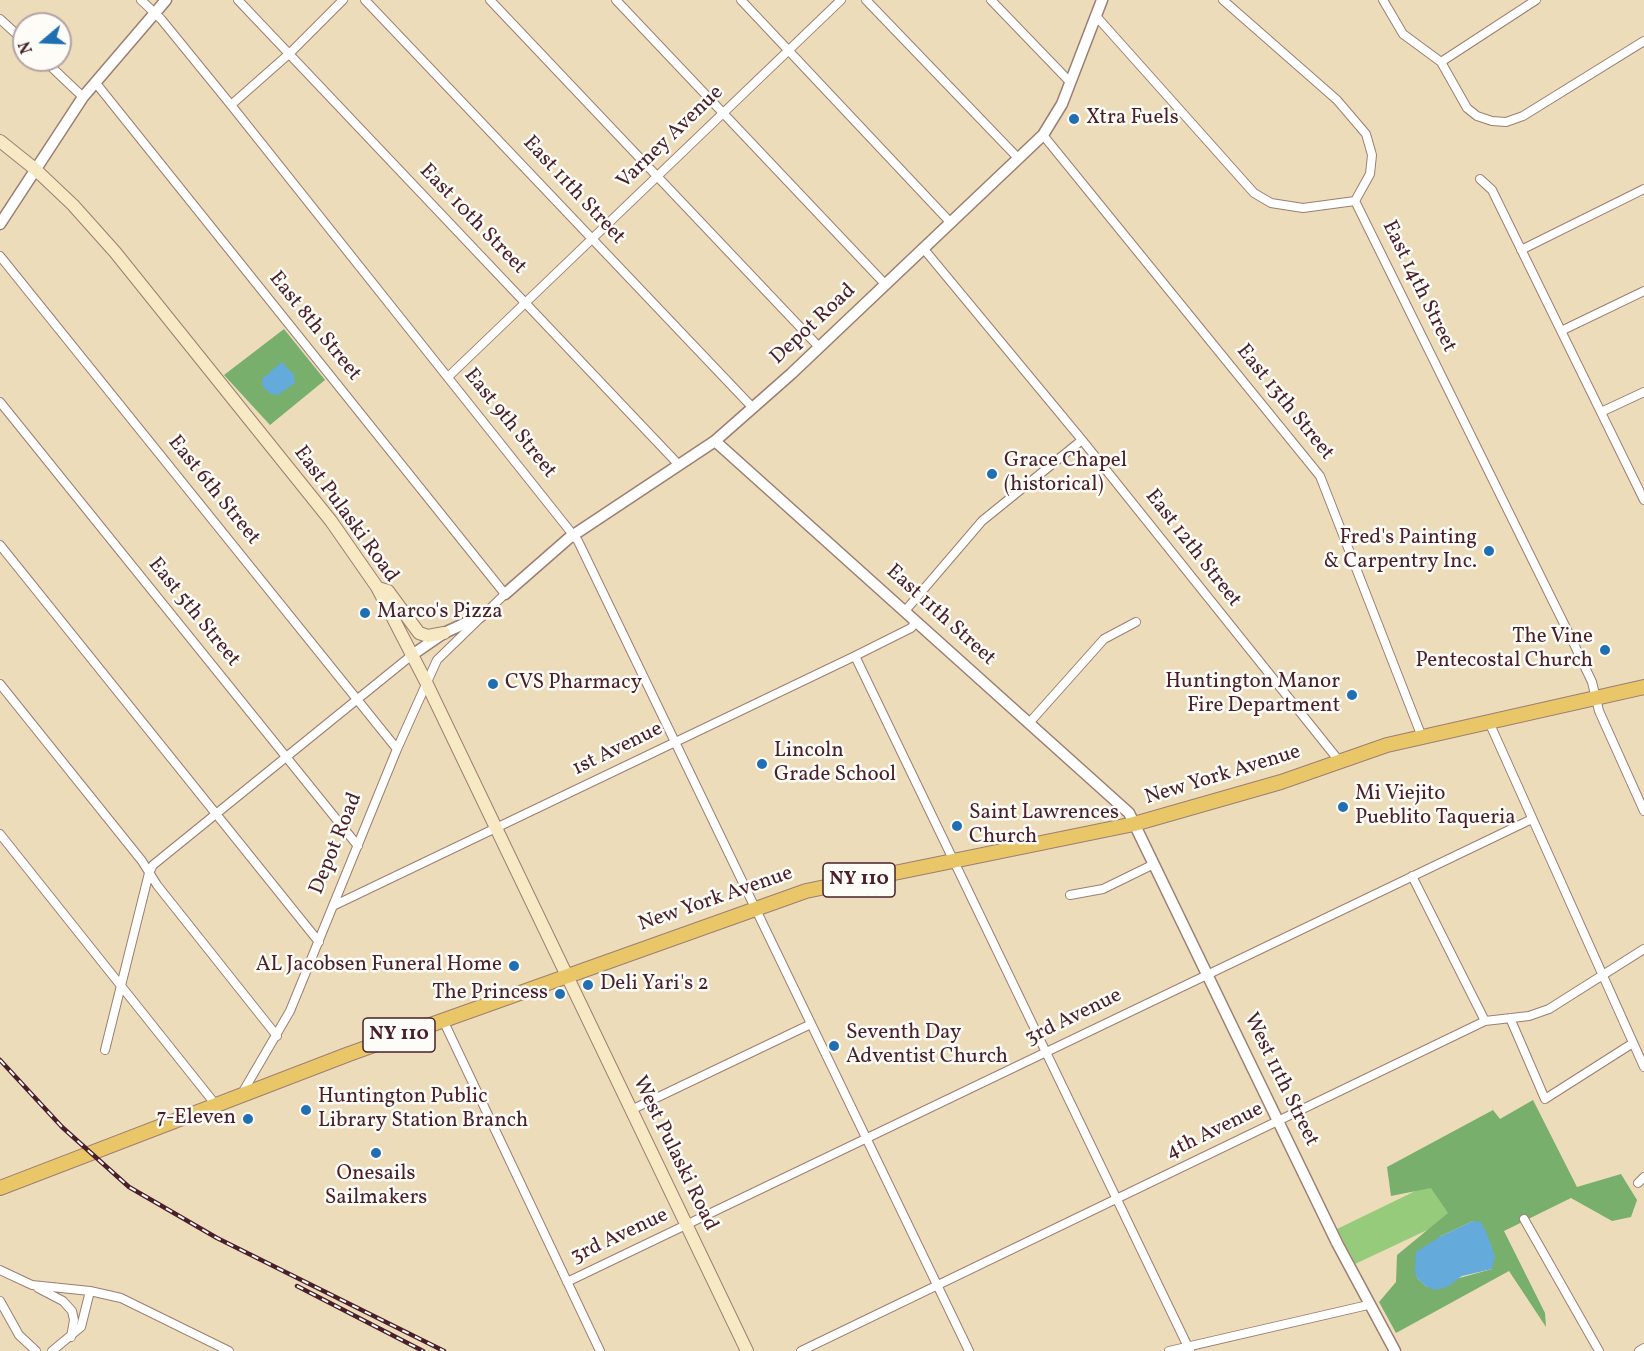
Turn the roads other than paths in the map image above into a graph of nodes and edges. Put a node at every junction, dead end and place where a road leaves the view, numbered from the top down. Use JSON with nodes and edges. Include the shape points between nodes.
{"nodes":[{"id":1,"x":141,"y":0,"type":"edge"},
{"id":2,"x":166,"y":0,"type":"edge"},
{"id":3,"x":238,"y":0,"type":"edge"},
{"id":4,"x":343,"y":0,"type":"edge"},
{"id":5,"x":365,"y":0,"type":"edge"},
{"id":6,"x":490,"y":0,"type":"edge"},
{"id":7,"x":616,"y":0,"type":"edge"},
{"id":8,"x":741,"y":0,"type":"edge"},
{"id":9,"x":842,"y":0,"type":"edge"},
{"id":10,"x":866,"y":0,"type":"edge"},
{"id":11,"x":991,"y":0,"type":"edge"},
{"id":12,"x":1102,"y":0,"type":"edge"},
{"id":13,"x":1223,"y":0,"type":"edge"},
{"id":14,"x":1383,"y":0,"type":"edge"},
{"id":15,"x":1536,"y":0,"type":"edge"},
{"id":16,"x":154,"y":13,"type":"junction"},
{"id":17,"x":1096,"y":16,"type":"junction"},
{"id":18,"x":0,"y":19,"type":"edge"},
{"id":19,"x":12,"y":30,"type":"edge"},
{"id":20,"x":1644,"y":40,"type":"edge"},
{"id":21,"x":788,"y":50,"type":"junction"},
{"id":22,"x":290,"y":53,"type":"junction"},
{"id":23,"x":1441,"y":62,"type":"junction"},
{"id":24,"x":57,"y":72,"type":"edge"},
{"id":25,"x":95,"y":82,"type":"junction"},
{"id":26,"x":1070,"y":82,"type":"junction"},
{"id":27,"x":83,"y":97,"type":"junction"},
{"id":28,"x":231,"y":105,"type":"junction"},
{"id":29,"x":723,"y":112,"type":"junction"},
{"id":30,"x":1043,"y":135,"type":"junction"},
{"id":31,"x":0,"y":141,"type":"edge"},
{"id":32,"x":1018,"y":158,"type":"junction"},
{"id":33,"x":35,"y":169,"type":"junction"},
{"id":34,"x":658,"y":177,"type":"junction"},
{"id":35,"x":1479,"y":179,"type":"dead end"},
{"id":36,"x":1644,"y":189,"type":"edge"},
{"id":37,"x":1355,"y":201,"type":"junction"},
{"id":38,"x":950,"y":222,"type":"junction"},
{"id":39,"x":0,"y":224,"type":"edge"},
{"id":40,"x":592,"y":240,"type":"junction"},
{"id":41,"x":923,"y":248,"type":"junction"},
{"id":42,"x":1521,"y":250,"type":"junction"},
{"id":43,"x":0,"y":256,"type":"edge"},
{"id":44,"x":885,"y":284,"type":"junction"},
{"id":45,"x":1644,"y":291,"type":"edge"},
{"id":46,"x":527,"y":302,"type":"junction"},
{"id":47,"x":1561,"y":331,"type":"junction"},
{"id":48,"x":819,"y":347,"type":"junction"},
{"id":49,"x":448,"y":377,"type":"junction"},
{"id":50,"x":1644,"y":392,"type":"edge"},
{"id":51,"x":0,"y":402,"type":"edge"},
{"id":52,"x":753,"y":408,"type":"junction"},
{"id":53,"x":1601,"y":412,"type":"junction"},
{"id":54,"x":1082,"y":440,"type":"junction"},
{"id":55,"x":715,"y":441,"type":"junction"},
{"id":56,"x":679,"y":465,"type":"junction"},
{"id":57,"x":1643,"y":496,"type":"edge"},
{"id":58,"x":573,"y":534,"type":"junction"},
{"id":59,"x":0,"y":545,"type":"edge"},
{"id":60,"x":377,"y":587,"type":"junction"},
{"id":61,"x":505,"y":594,"type":"junction"},
{"id":62,"x":904,"y":611,"type":"junction"},
{"id":63,"x":481,"y":616,"type":"junction"},
{"id":64,"x":916,"y":622,"type":"junction"},
{"id":65,"x":1136,"y":622,"type":"dead end"},
{"id":66,"x":444,"y":633,"type":"junction"},
{"id":67,"x":412,"y":655,"type":"junction"},
{"id":68,"x":855,"y":656,"type":"junction"},
{"id":69,"x":426,"y":682,"type":"junction"},
{"id":70,"x":0,"y":684,"type":"edge"},
{"id":71,"x":1644,"y":687,"type":"edge"},
{"id":72,"x":1596,"y":698,"type":"junction"},
{"id":73,"x":358,"y":701,"type":"junction"},
{"id":74,"x":1030,"y":722,"type":"junction"},
{"id":75,"x":1489,"y":722,"type":"junction"},
{"id":76,"x":1422,"y":737,"type":"junction"},
{"id":77,"x":677,"y":742,"type":"junction"},
{"id":78,"x":397,"y":749,"type":"junction"},
{"id":79,"x":287,"y":758,"type":"junction"},
{"id":80,"x":1340,"y":762,"type":"junction"},
{"id":81,"x":1644,"y":811,"type":"edge"},
{"id":82,"x":217,"y":814,"type":"junction"},
{"id":83,"x":1532,"y":819,"type":"junction"},
{"id":84,"x":1134,"y":824,"type":"junction"},
{"id":85,"x":495,"y":829,"type":"junction"},
{"id":86,"x":0,"y":834,"type":"edge"},
{"id":87,"x":358,"y":846,"type":"junction"},
{"id":88,"x":955,"y":861,"type":"junction"},
{"id":89,"x":1152,"y":865,"type":"junction"},
{"id":90,"x":148,"y":873,"type":"junction"},
{"id":91,"x":1412,"y":876,"type":"junction"},
{"id":92,"x":1070,"y":895,"type":"dead end"},
{"id":93,"x":333,"y":906,"type":"junction"},
{"id":94,"x":756,"y":909,"type":"junction"},
{"id":95,"x":319,"y":942,"type":"junction"},
{"id":96,"x":1644,"y":949,"type":"edge"},
{"id":97,"x":1205,"y":974,"type":"junction"},
{"id":98,"x":566,"y":975,"type":"junction"},
{"id":99,"x":1603,"y":976,"type":"junction"},
{"id":100,"x":122,"y":985,"type":"junction"},
{"id":101,"x":1510,"y":1018,"type":"junction"},
{"id":102,"x":443,"y":1020,"type":"junction"},
{"id":103,"x":1485,"y":1021,"type":"junction"},
{"id":104,"x":811,"y":1024,"type":"junction"},
{"id":105,"x":277,"y":1036,"type":"junction"},
{"id":106,"x":1633,"y":1043,"type":"junction"},
{"id":107,"x":105,"y":1050,"type":"dead end"},
{"id":108,"x":1047,"y":1051,"type":"junction"},
{"id":109,"x":1644,"y":1067,"type":"edge"},
{"id":110,"x":240,"y":1096,"type":"junction"},
{"id":111,"x":216,"y":1105,"type":"junction"},
{"id":112,"x":631,"y":1110,"type":"junction"},
{"id":113,"x":1278,"y":1121,"type":"junction"},
{"id":114,"x":867,"y":1138,"type":"junction"},
{"id":115,"x":0,"y":1188,"type":"edge"},
{"id":116,"x":1118,"y":1199,"type":"junction"},
{"id":117,"x":1524,"y":1219,"type":"dead end"},
{"id":118,"x":687,"y":1225,"type":"junction"},
{"id":119,"x":0,"y":1270,"type":"edge"},
{"id":120,"x":567,"y":1282,"type":"junction"},
{"id":121,"x":32,"y":1285,"type":"junction"},
{"id":122,"x":937,"y":1285,"type":"junction"},
{"id":123,"x":90,"y":1291,"type":"junction"},
{"id":124,"x":0,"y":1300,"type":"edge"},
{"id":125,"x":1368,"y":1305,"type":"junction"},
{"id":126,"x":71,"y":1337,"type":"junction"},
{"id":127,"x":1189,"y":1348,"type":"edge"},
{"id":128,"x":1644,"y":1348,"type":"edge"},
{"id":129,"x":36,"y":1351,"type":"edge"},
{"id":130,"x":52,"y":1351,"type":"edge"},
{"id":131,"x":229,"y":1351,"type":"edge"},
{"id":132,"x":600,"y":1351,"type":"edge"},
{"id":133,"x":747,"y":1351,"type":"edge"},
{"id":134,"x":801,"y":1351,"type":"edge"},
{"id":135,"x":969,"y":1351,"type":"edge"},
{"id":136,"x":1169,"y":1351,"type":"edge"},
{"id":137,"x":1395,"y":1351,"type":"edge"},
{"id":138,"x":1599,"y":1351,"type":"edge"},
{"id":139,"x":1639,"y":1351,"type":"edge"}],
"edges":[{"from":1,"to":16,"type":"street","name":"East 9th Street"},
{"from":2,"to":16,"type":"street"},
{"from":3,"to":22,"type":"street","name":"East 10th Street"},
{"from":4,"to":22,"type":"street"},
{"from":5,"to":40,"type":"street","name":"East 11th Street"},
{"from":6,"to":34,"type":"street"},
{"from":7,"to":29,"type":"street"},
{"from":8,"to":21,"type":"street"},
{"from":9,"to":21,"type":"street","name":"Varney Avenue"},
{"from":10,"to":32,"type":"street"},
{"from":11,"to":26,"type":"street"},
{"from":12,"to":17,"type":"street","name":"Depot Road"},
{"from":13,"to":37,"type":"street","via":[[1337,100],[1366,134],[1372,155],[1370,174]]},
{"from":14,"to":23,"type":"street","via":[[1403,34]]},
{"from":15,"to":23,"type":"street"},
{"from":16,"to":25,"type":"street"},
{"from":16,"to":28,"type":"street","name":"East 9th Street"},
{"from":17,"to":26,"type":"street","name":"Depot Road"},
{"from":17,"to":37,"type":"street","via":[[1254,193],[1271,203],[1303,208]]},
{"from":18,"to":19,"type":"street"},
{"from":20,"to":23,"type":"street","via":[[1541,106],[1506,122],[1484,119],[1467,108]]},
{"from":21,"to":29,"type":"street","name":"Varney Avenue"},
{"from":21,"to":38,"type":"street"},
{"from":22,"to":28,"type":"street"},
{"from":22,"to":46,"type":"street","name":"East 10th Street"},
{"from":24,"to":27,"type":"street"},
{"from":25,"to":27,"type":"street"},
{"from":25,"to":61,"type":"street","name":"East 8th Street"},
{"from":26,"to":30,"type":"street","name":"Depot Road"},
{"from":27,"to":33,"type":"street"},
{"from":28,"to":49,"type":"street","name":"East 9th Street"},
{"from":29,"to":34,"type":"street","name":"Varney Avenue"},
{"from":29,"to":44,"type":"street"},
{"from":30,"to":32,"type":"street","name":"Depot Road"},
{"from":30,"to":76,"type":"street","name":"East 13th Street","via":[[1320,476]]},
{"from":31,"to":33,"type":"main road","name":"East Pulaski Road"},
{"from":32,"to":38,"type":"street","name":"Depot Road"},
{"from":33,"to":39,"type":"street"},
{"from":33,"to":60,"type":"main road","name":"East Pulaski Road","via":[[86,217],[115,252],[324,512]]},
{"from":34,"to":40,"type":"street","name":"Varney Avenue"},
{"from":34,"to":48,"type":"street"},
{"from":35,"to":42,"type":"street","via":[[1492,190]]},
{"from":36,"to":42,"type":"street"},
{"from":37,"to":72,"type":"street","name":"East 14th Street","via":[[1574,644]]},
{"from":38,"to":41,"type":"street","name":"Depot Road"},
{"from":40,"to":46,"type":"street","name":"Varney Avenue"},
{"from":40,"to":52,"type":"street","name":"East 11th Street"},
{"from":41,"to":44,"type":"street","name":"Depot Road"},
{"from":41,"to":54,"type":"street","name":"East 12th Street"},
{"from":42,"to":47,"type":"street"},
{"from":43,"to":73,"type":"street","name":"East 6th Street"},
{"from":44,"to":48,"type":"street","name":"Depot Road"},
{"from":45,"to":47,"type":"street"},
{"from":46,"to":49,"type":"street","name":"Varney Avenue"},
{"from":46,"to":56,"type":"street","name":"East 10th Street"},
{"from":47,"to":53,"type":"street"},
{"from":48,"to":52,"type":"street","name":"Depot Road"},
{"from":49,"to":58,"type":"street","name":"East 9th Street"},
{"from":50,"to":53,"type":"street"},
{"from":51,"to":79,"type":"street","name":"East 5th Street"},
{"from":52,"to":55,"type":"street","name":"Depot Road"},
{"from":53,"to":57,"type":"street"},
{"from":54,"to":62,"type":"street","via":[[982,521]]},
{"from":54,"to":80,"type":"street","name":"East 12th Street"},
{"from":55,"to":56,"type":"street","name":"Depot Road"},
{"from":55,"to":62,"type":"street","name":"East 11th Street"},
{"from":56,"to":58,"type":"street","name":"Depot Road"},
{"from":58,"to":61,"type":"street","name":"Depot Road"},
{"from":58,"to":77,"type":"street","name":"East 9th Street"},
{"from":59,"to":82,"type":"street"},
{"from":60,"to":66,"type":"main road","via":[[388,591],[418,633]]},
{"from":60,"to":67,"type":"main road","name":"East Pulaski Road"},
{"from":61,"to":63,"type":"street","name":"Depot Road"},
{"from":62,"to":64,"type":"street","name":"East 11th Street"},
{"from":63,"to":66,"type":"street","name":"Depot Road"},
{"from":63,"to":69,"type":"street","name":"Depot Road","via":[[437,660]]},
{"from":64,"to":68,"type":"street","name":"1st Avenue"},
{"from":64,"to":74,"type":"street","name":"East 11th Street"},
{"from":65,"to":74,"type":"street","via":[[1104,639]]},
{"from":66,"to":67,"type":"street","name":"Depot Road"},
{"from":67,"to":69,"type":"main road","name":"East Pulaski Road"},
{"from":67,"to":73,"type":"street"},
{"from":68,"to":77,"type":"street","name":"1st Avenue"},
{"from":68,"to":88,"type":"street"},
{"from":69,"to":78,"type":"street","name":"Depot Road"},
{"from":69,"to":85,"type":"main road","name":"East Pulaski Road"},
{"from":70,"to":90,"type":"street"},
{"from":71,"to":72,"type":"main road","name":"New York Avenue","number":"NY 110"},
{"from":72,"to":75,"type":"main road","name":"New York Avenue","number":"NY 110"},
{"from":72,"to":81,"type":"street","name":"East 14th Street"},
{"from":73,"to":78,"type":"street","name":"East 6th Street"},
{"from":73,"to":79,"type":"street"},
{"from":74,"to":84,"type":"street","name":"East 11th Street","via":[[1125,808]]},
{"from":75,"to":76,"type":"main road","name":"New York Avenue","number":"NY 110"},
{"from":75,"to":83,"type":"street"},
{"from":76,"to":80,"type":"main road","name":"New York Avenue","number":"NY 110"},
{"from":77,"to":85,"type":"street","name":"1st Avenue"},
{"from":77,"to":94,"type":"street","name":"East 9th Street"},
{"from":78,"to":87,"type":"street","name":"Depot Road"},
{"from":79,"to":82,"type":"street"},
{"from":79,"to":87,"type":"street","name":"East 5th Street"},
{"from":80,"to":84,"type":"main road","name":"New York Avenue","number":"NY 110"},
{"from":82,"to":90,"type":"street"},
{"from":82,"to":95,"type":"street"},
{"from":83,"to":91,"type":"street","name":"3rd Avenue"},
{"from":83,"to":99,"type":"street"},
{"from":84,"to":88,"type":"main road","name":"New York Avenue","number":"NY 110"},
{"from":84,"to":89,"type":"street","name":"West 11th Street"},
{"from":85,"to":93,"type":"street","name":"1st Avenue"},
{"from":85,"to":98,"type":"main road","name":"East Pulaski Road"},
{"from":86,"to":100,"type":"street"},
{"from":87,"to":93,"type":"street","name":"Depot Road"},
{"from":88,"to":94,"type":"main road","name":"New York Avenue","number":"NY 110","via":[[806,891]]},
{"from":88,"to":108,"type":"street"},
{"from":89,"to":92,"type":"street","via":[[1103,889]]},
{"from":89,"to":97,"type":"street","name":"West 11th Street"},
{"from":90,"to":100,"type":"street"},
{"from":90,"to":105,"type":"street"},
{"from":91,"to":97,"type":"street","name":"3rd Avenue"},
{"from":91,"to":103,"type":"street"},
{"from":93,"to":95,"type":"street","name":"Depot Road"},
{"from":94,"to":98,"type":"main road","name":"New York Avenue","number":"NY 110"},
{"from":94,"to":104,"type":"street","name":"East 9th Street"},
{"from":95,"to":105,"type":"street","name":"Depot Road"},
{"from":96,"to":99,"type":"street","name":"4th Avenue"},
{"from":97,"to":108,"type":"street","name":"3rd Avenue"},
{"from":97,"to":113,"type":"street","name":"West 11th Street"},
{"from":98,"to":102,"type":"main road","name":"New York Avenue","number":"NY 110"},
{"from":98,"to":112,"type":"main road","name":"West Pulaski Road"},
{"from":99,"to":101,"type":"street","name":"4th Avenue","via":[[1549,1009]]},
{"from":99,"to":106,"type":"street"},
{"from":100,"to":107,"type":"street"},
{"from":100,"to":111,"type":"street"},
{"from":101,"to":103,"type":"street","name":"4th Avenue"},
{"from":101,"to":106,"type":"street","via":[[1545,1099]]},
{"from":102,"to":110,"type":"main road","name":"New York Avenue","number":"NY 110"},
{"from":102,"to":120,"type":"street"},
{"from":103,"to":113,"type":"street","name":"4th Avenue"},
{"from":104,"to":112,"type":"street"},
{"from":104,"to":114,"type":"street","name":"East 9th Street"},
{"from":105,"to":110,"type":"street","name":"Depot Road"},
{"from":106,"to":109,"type":"street"},
{"from":108,"to":114,"type":"street","name":"3rd Avenue"},
{"from":108,"to":116,"type":"street"},
{"from":110,"to":111,"type":"main road","name":"New York Avenue","number":"NY 110"},
{"from":111,"to":115,"type":"main road","name":"New York Avenue","number":"NY 110"},
{"from":112,"to":118,"type":"main road","name":"West Pulaski Road"},
{"from":113,"to":116,"type":"street","name":"4th Avenue"},
{"from":113,"to":125,"type":"street","name":"West 11th Street"},
{"from":114,"to":118,"type":"street","name":"3rd Avenue"},
{"from":114,"to":122,"type":"street","name":"East 9th Street"},
{"from":116,"to":122,"type":"street","name":"4th Avenue"},
{"from":116,"to":127,"type":"street"},
{"from":117,"to":138,"type":"street"},
{"from":118,"to":120,"type":"street","name":"3rd Avenue"},
{"from":118,"to":133,"type":"main road","name":"West Pulaski Road"},
{"from":119,"to":121,"type":"street"},
{"from":120,"to":132,"type":"street"},
{"from":121,"to":123,"type":"street"},
{"from":121,"to":126,"type":"street","via":[[68,1305],[74,1320]]},
{"from":122,"to":134,"type":"street","name":"4th Avenue"},
{"from":122,"to":135,"type":"street","name":"East 9th Street"},
{"from":123,"to":126,"type":"street","via":[[81,1327]]},
{"from":123,"to":131,"type":"street","via":[[121,1298]]},
{"from":124,"to":129,"type":"street","via":[[19,1335]]},
{"from":125,"to":127,"type":"street"},
{"from":125,"to":137,"type":"street","name":"West 11th Street"},
{"from":126,"to":130,"type":"street"},
{"from":127,"to":136,"type":"street"},
{"from":128,"to":139,"type":"street"}]}
